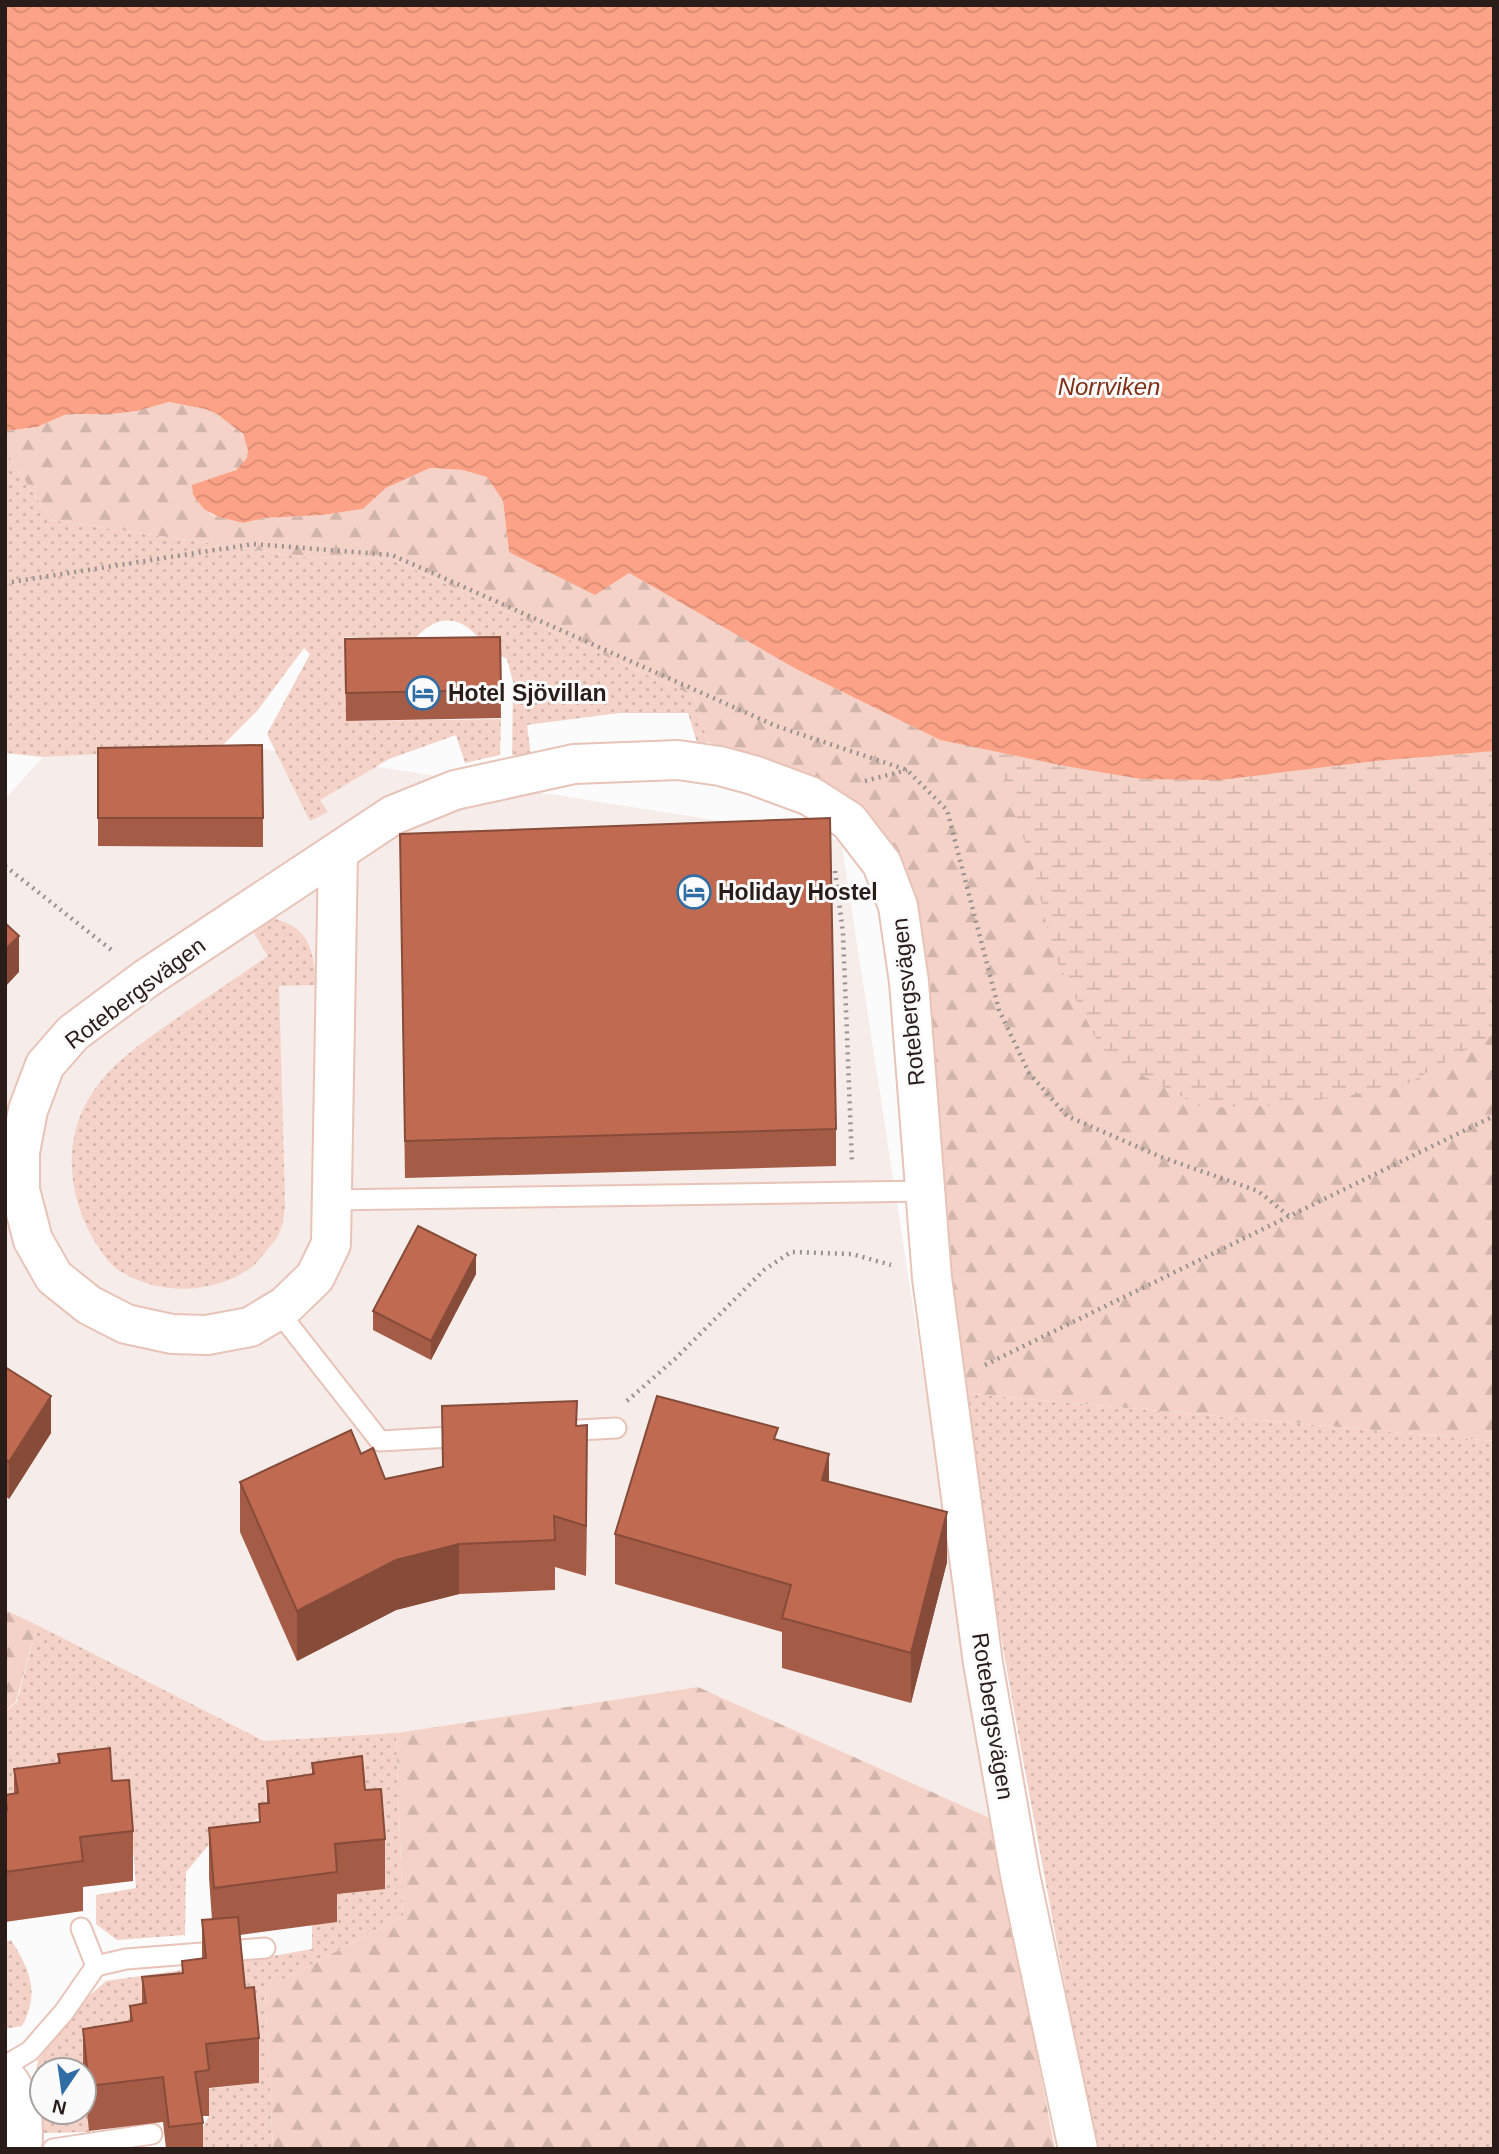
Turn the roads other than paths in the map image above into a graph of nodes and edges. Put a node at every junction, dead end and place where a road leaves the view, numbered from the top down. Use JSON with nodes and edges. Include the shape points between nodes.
{"nodes":[{"id":1,"x":338,"y":853,"type":"junction"},
{"id":2,"x":926,"y":1191,"type":"junction"},
{"id":3,"x":332,"y":1200,"type":"junction"},
{"id":4,"x":278,"y":1311,"type":"junction"},
{"id":5,"x":616,"y":1428,"type":"dead end"},
{"id":6,"x":541,"y":1432,"type":"edge"},
{"id":7,"x":487,"y":1435,"type":"edge"},
{"id":8,"x":81,"y":1928,"type":"dead end"},
{"id":9,"x":265,"y":1948,"type":"dead end"},
{"id":10,"x":96,"y":1966,"type":"junction"},
{"id":11,"x":5,"y":2066,"type":"edge"},
{"id":12,"x":5,"y":2076,"type":"edge"},
{"id":13,"x":152,"y":2133,"type":"dead end"},
{"id":14,"x":22,"y":2149,"type":"edge"},
{"id":15,"x":53,"y":2149,"type":"edge"},
{"id":16,"x":1078,"y":2149,"type":"edge"}],
"edges":[{"from":1,"to":2,"type":"street","name":"Rotebergsvägen","via":[[393,815],[455,790],[574,764],[678,760],[753,775],[810,796],[849,821],[882,864],[898,906],[909,982]]},
{"from":1,"to":3,"type":"street","name":"Rotebergsvägen"},
{"from":1,"to":4,"type":"street","name":"Rotebergsvägen","via":[[73,1033],[45,1065],[28,1110],[20,1152],[20,1190],[33,1240],[54,1277],[89,1306],[126,1324],[172,1334],[207,1335],[250,1327]]},
{"from":2,"to":3,"type":"lane"},
{"from":2,"to":16,"type":"street","name":"Rotebergsvägen","via":[[932,1278],[982,1663],[1020,1875]]},
{"from":3,"to":4,"type":"street","name":"Rotebergsvägen","via":[[331,1244],[315,1277]]},
{"from":4,"to":7,"type":"lane","via":[[380,1441]]},
{"from":5,"to":6,"type":"lane"},
{"from":8,"to":10,"type":"lane"},
{"from":9,"to":10,"type":"lane","via":[[126,1959]]},
{"from":10,"to":11,"type":"lane","via":[[30,2051]]},
{"from":12,"to":14,"type":"street","via":[[20,2104]]},
{"from":13,"to":15,"type":"lane"}]}
